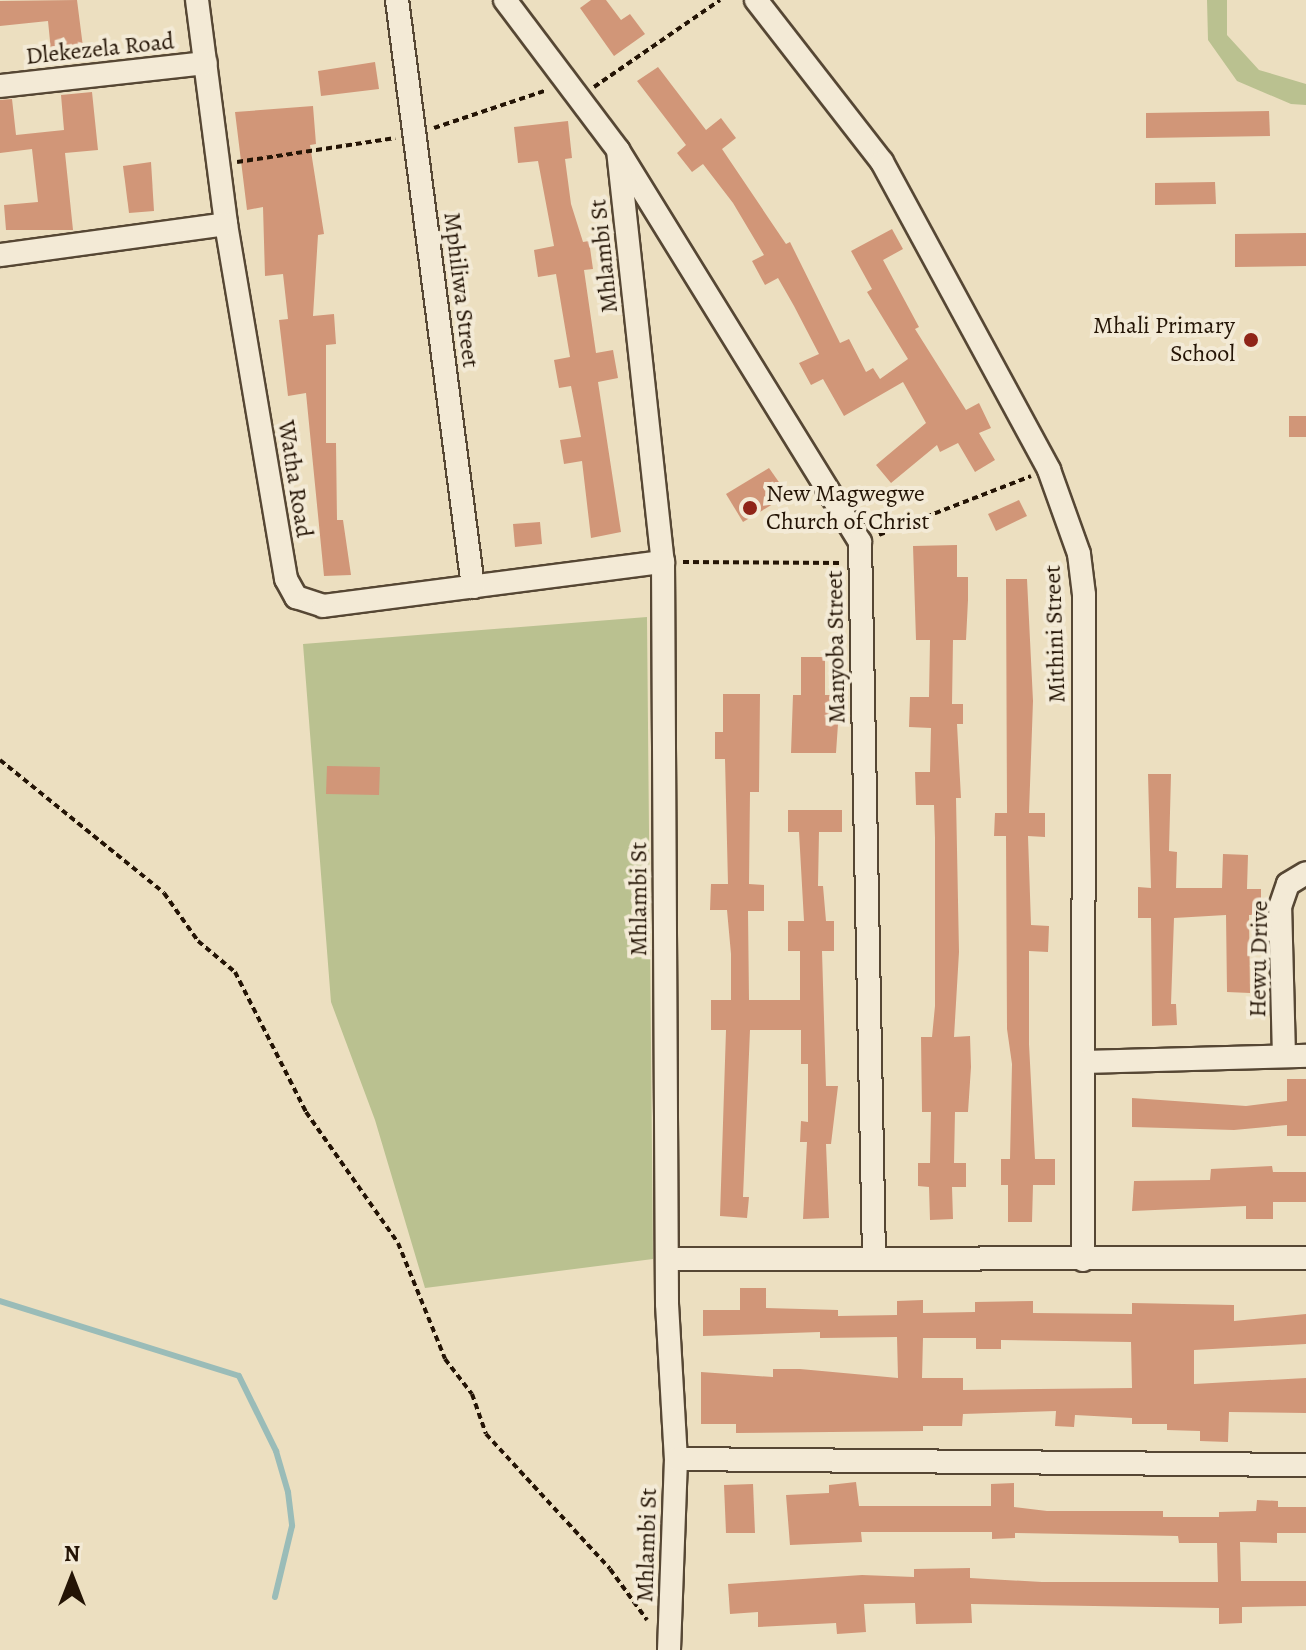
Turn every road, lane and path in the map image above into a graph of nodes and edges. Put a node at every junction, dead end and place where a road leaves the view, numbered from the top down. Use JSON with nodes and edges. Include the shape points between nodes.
{"nodes":[{"id":1,"x":197,"y":0,"type":"edge"},
{"id":2,"x":397,"y":0,"type":"edge"},
{"id":3,"x":505,"y":0,"type":"edge"},
{"id":4,"x":720,"y":0,"type":"edge"},
{"id":5,"x":756,"y":0,"type":"edge"},
{"id":6,"x":206,"y":63,"type":"junction"},
{"id":7,"x":0,"y":86,"type":"edge"},
{"id":8,"x":581,"y":96,"type":"junction"},
{"id":9,"x":618,"y":150,"type":"junction"},
{"id":10,"x":226,"y":224,"type":"junction"},
{"id":11,"x":0,"y":255,"type":"edge"},
{"id":12,"x":1049,"y":470,"type":"junction"},
{"id":13,"x":860,"y":553,"type":"junction"},
{"id":14,"x":663,"y":562,"type":"junction"},
{"id":15,"x":473,"y":587,"type":"junction"},
{"id":16,"x":0,"y":760,"type":"edge"},
{"id":17,"x":1306,"y":873,"type":"edge"},
{"id":18,"x":1295,"y":1056,"type":"edge"},
{"id":19,"x":1086,"y":1062,"type":"junction"},
{"id":20,"x":874,"y":1257,"type":"junction"},
{"id":21,"x":1306,"y":1258,"type":"edge"},
{"id":22,"x":667,"y":1259,"type":"junction"},
{"id":23,"x":1083,"y":1260,"type":"junction"},
{"id":24,"x":676,"y":1459,"type":"junction"},
{"id":25,"x":1306,"y":1465,"type":"edge"},
{"id":26,"x":652,"y":1627,"type":"dead end"},
{"id":27,"x":669,"y":1650,"type":"edge"}],
"edges":[{"from":1,"to":6,"type":"street","name":"Watha Road"},
{"from":2,"to":15,"type":"street","name":"Mphiliwa Street"},
{"from":3,"to":8,"type":"street","name":"Manyoba Street"},
{"from":4,"to":8,"type":"path"},
{"from":5,"to":12,"type":"street","name":"Mithini Street","via":[[882,162]]},
{"from":6,"to":7,"type":"street","name":"Dlekezela Road"},
{"from":6,"to":10,"type":"street","name":"Watha Road"},
{"from":8,"to":9,"type":"street","name":"Manyoba Street"},
{"from":9,"to":13,"type":"street","name":"Manyoba Street"},
{"from":9,"to":14,"type":"street","name":"Mhlambi St"},
{"from":10,"to":11,"type":"street"},
{"from":10,"to":15,"type":"street","name":"Watha Road","via":[[286,579],[296,597],[323,606]]},
{"from":12,"to":13,"type":"path"},
{"from":12,"to":19,"type":"street","name":"Mithini Street","via":[[1079,554],[1084,595]]},
{"from":13,"to":14,"type":"path"},
{"from":13,"to":20,"type":"street","name":"Manyoba Street"},
{"from":14,"to":15,"type":"street","name":"Watha Road"},
{"from":14,"to":22,"type":"street","name":"Mhlambi St"},
{"from":16,"to":26,"type":"path","via":[[164,893],[198,941],[235,972],[306,1112],[398,1243],[445,1359],[472,1394],[486,1434],[610,1569]]},
{"from":17,"to":18,"type":"street","name":"Hewu Drive","via":[[1288,884],[1280,907]]},
{"from":18,"to":19,"type":"street"},
{"from":19,"to":23,"type":"street","name":"Mithini Street"},
{"from":20,"to":22,"type":"street"},
{"from":20,"to":23,"type":"street"},
{"from":21,"to":23,"type":"street"},
{"from":22,"to":24,"type":"street","name":"Mhlambi St"},
{"from":24,"to":25,"type":"street"},
{"from":24,"to":27,"type":"street","name":"Mhlambi St"}]}
